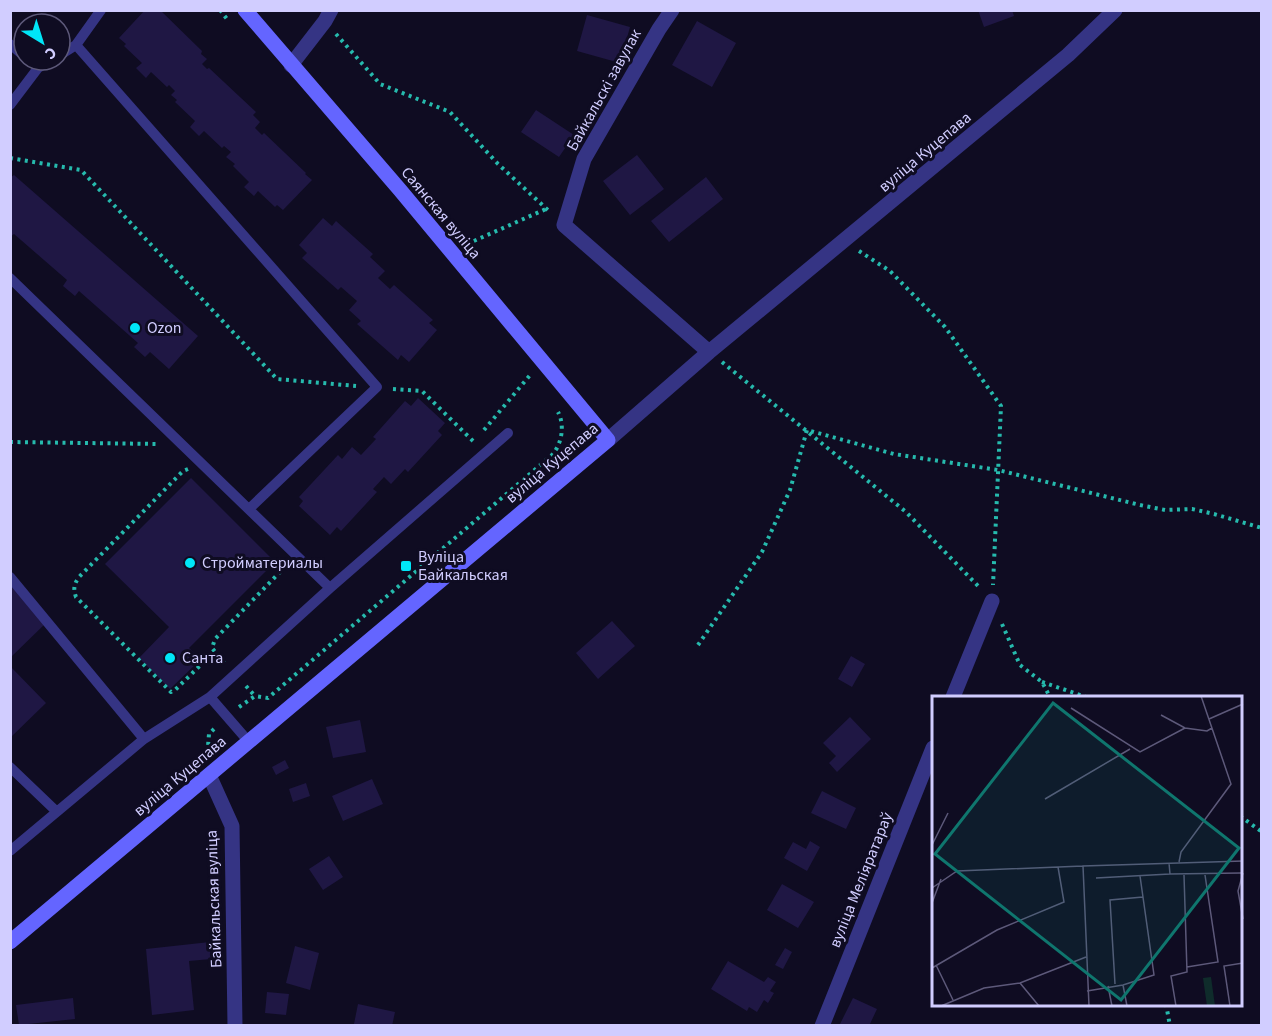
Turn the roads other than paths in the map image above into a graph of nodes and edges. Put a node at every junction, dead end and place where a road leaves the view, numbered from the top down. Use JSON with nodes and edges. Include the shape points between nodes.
{"nodes":[{"id":1,"x":245,"y":10,"type":"edge"},
{"id":2,"x":672,"y":10,"type":"edge"},
{"id":3,"x":1115,"y":10,"type":"edge"},
{"id":4,"x":98,"y":12,"type":"edge"},
{"id":5,"x":328,"y":16,"type":"edge"},
{"id":6,"x":76,"y":45,"type":"junction"},
{"id":7,"x":72,"y":48,"type":"edge"},
{"id":8,"x":291,"y":65,"type":"junction"},
{"id":9,"x":36,"y":72,"type":"edge"},
{"id":10,"x":10,"y":105,"type":"edge"},
{"id":11,"x":10,"y":278,"type":"edge"},
{"id":12,"x":709,"y":352,"type":"junction"},
{"id":13,"x":508,"y":433,"type":"dead end"},
{"id":14,"x":608,"y":440,"type":"junction"},
{"id":15,"x":249,"y":508,"type":"junction"},
{"id":16,"x":10,"y":577,"type":"edge"},
{"id":17,"x":330,"y":588,"type":"junction"},
{"id":18,"x":992,"y":601,"type":"road end"},
{"id":19,"x":954,"y":696,"type":"edge"},
{"id":20,"x":210,"y":697,"type":"junction"},
{"id":21,"x":144,"y":739,"type":"junction"},
{"id":22,"x":249,"y":742,"type":"junction"},
{"id":23,"x":932,"y":751,"type":"edge"},
{"id":24,"x":10,"y":767,"type":"edge"},
{"id":25,"x":209,"y":775,"type":"junction"},
{"id":26,"x":56,"y":811,"type":"junction"},
{"id":27,"x":10,"y":851,"type":"edge"},
{"id":28,"x":10,"y":942,"type":"edge"},
{"id":29,"x":235,"y":1026,"type":"edge"},
{"id":30,"x":822,"y":1026,"type":"edge"}],
"edges":[{"from":1,"to":8,"type":"main road","name":"Саянская вуліца"},
{"from":2,"to":12,"type":"street","name":"Байкальскі завулак","via":[[584,159],[564,225]]},
{"from":3,"to":12,"type":"street","name":"вуліца Куцепава","via":[[1068,55]]},
{"from":4,"to":6,"type":"lane"},
{"from":5,"to":8,"type":"street"},
{"from":6,"to":7,"type":"lane"},
{"from":6,"to":15,"type":"lane","via":[[376,387]]},
{"from":8,"to":14,"type":"main road","name":"Саянская вуліца"},
{"from":9,"to":10,"type":"lane"},
{"from":11,"to":15,"type":"lane"},
{"from":12,"to":14,"type":"street","name":"вуліца Куцепава"},
{"from":13,"to":17,"type":"lane"},
{"from":14,"to":22,"type":"main road","name":"вуліца Куцепава"},
{"from":15,"to":17,"type":"lane"},
{"from":16,"to":21,"type":"lane"},
{"from":17,"to":20,"type":"lane"},
{"from":18,"to":19,"type":"street"},
{"from":20,"to":21,"type":"lane"},
{"from":20,"to":22,"type":"lane"},
{"from":21,"to":26,"type":"lane"},
{"from":22,"to":25,"type":"main road","name":"вуліца Куцепава"},
{"from":23,"to":30,"type":"street","name":"вуліца Меліяратараў"},
{"from":24,"to":26,"type":"lane"},
{"from":25,"to":28,"type":"main road","name":"вуліца Куцепава"},
{"from":25,"to":29,"type":"street","name":"Байкальская вуліца","via":[[232,825]]},
{"from":26,"to":27,"type":"lane"}]}
